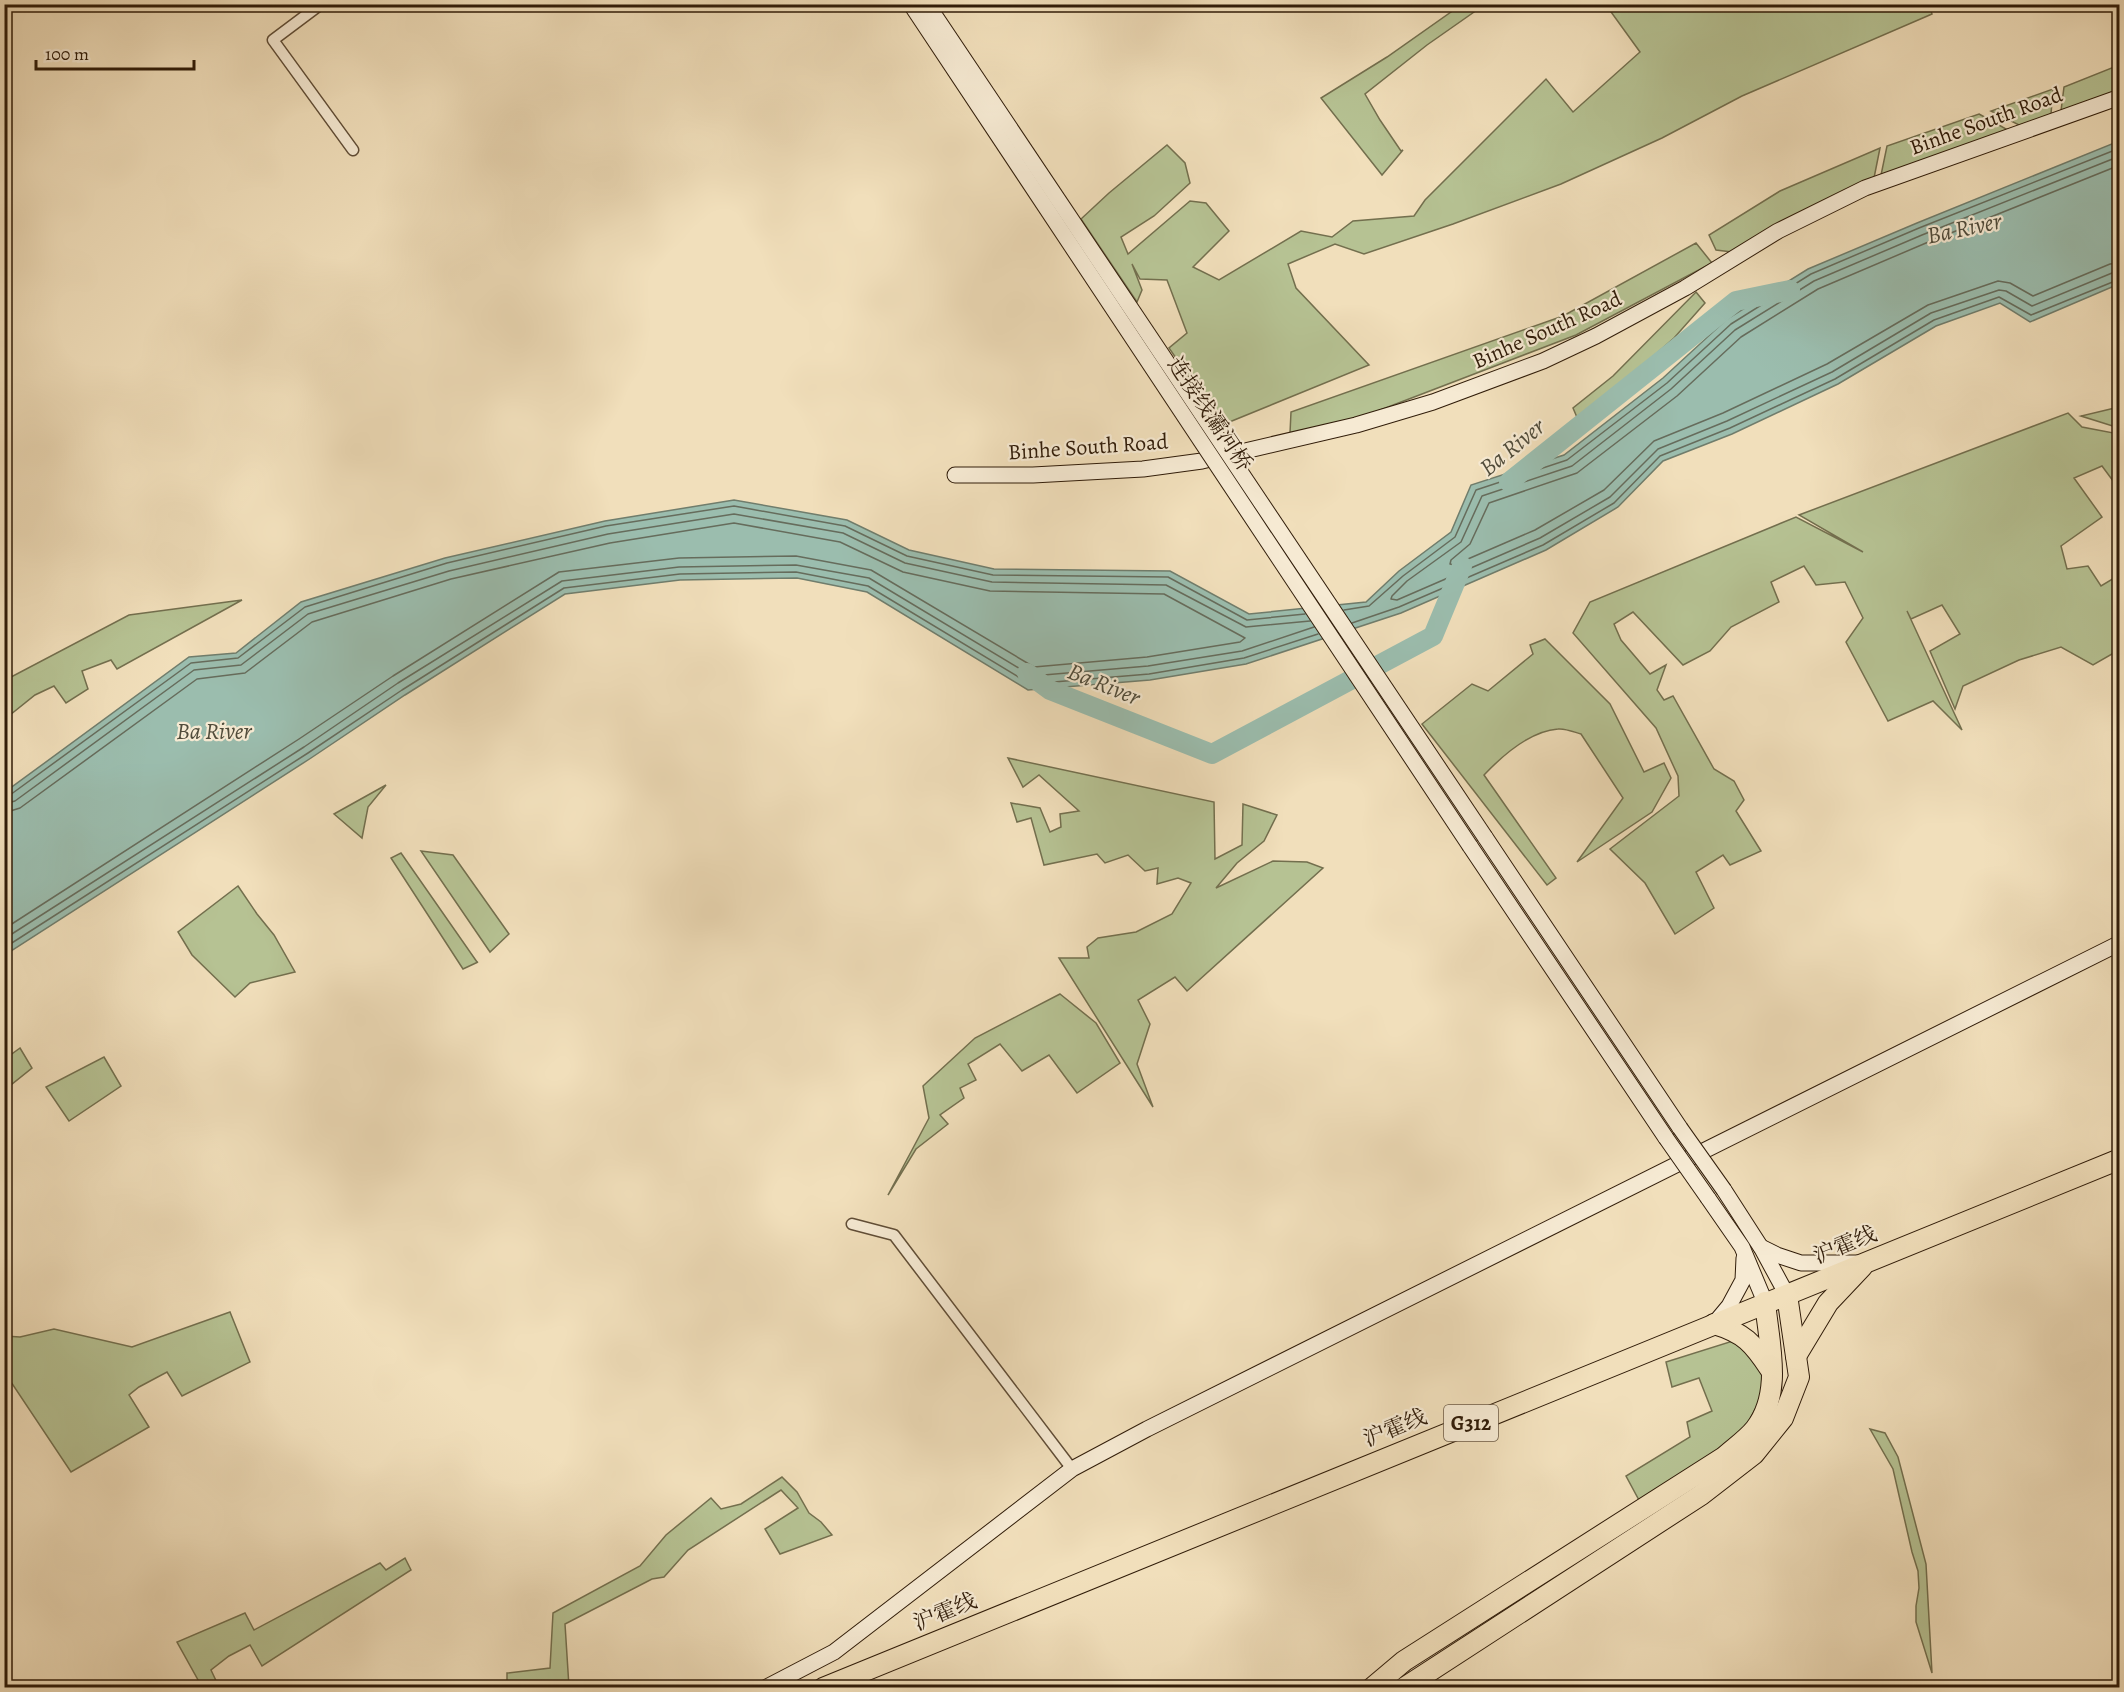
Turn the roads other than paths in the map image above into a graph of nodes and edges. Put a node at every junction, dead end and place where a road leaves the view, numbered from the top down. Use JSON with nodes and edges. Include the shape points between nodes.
{"nodes":[{"id":1,"x":321,"y":4,"type":"edge"},
{"id":2,"x":917,"y":5,"type":"edge"},
{"id":3,"x":2120,"y":97,"type":"edge"},
{"id":4,"x":353,"y":150,"type":"dead end"},
{"id":5,"x":956,"y":475,"type":"dead end"},
{"id":6,"x":2120,"y":943,"type":"edge"},
{"id":7,"x":2120,"y":1159,"type":"edge"},
{"id":8,"x":852,"y":1224,"type":"dead end"},
{"id":9,"x":1760,"y":1247,"type":"junction"},
{"id":10,"x":1744,"y":1252,"type":"junction"},
{"id":11,"x":1866,"y":1263,"type":"junction"},
{"id":12,"x":1787,"y":1295,"type":"junction"},
{"id":13,"x":1765,"y":1302,"type":"junction"},
{"id":14,"x":1714,"y":1324,"type":"junction"},
{"id":15,"x":1796,"y":1356,"type":"junction"},
{"id":16,"x":1773,"y":1373,"type":"junction"},
{"id":17,"x":1072,"y":1469,"type":"junction"},
{"id":18,"x":765,"y":1688,"type":"edge"},
{"id":19,"x":823,"y":1688,"type":"edge"},
{"id":20,"x":1372,"y":1688,"type":"edge"},
{"id":21,"x":1404,"y":1688,"type":"edge"}],
"edges":[{"from":1,"to":4,"type":"street","via":[[273,40]]},
{"from":2,"to":9,"type":"main road","name":"连接线灞河桥","bridge":true},
{"from":2,"to":10,"type":"main road","name":"连接线灞河桥","bridge":true,"via":[[1470,846]]},
{"from":3,"to":5,"type":"main road","name":"Binhe South Road","via":[[1864,189],[1778,231],[1596,336],[1543,361],[1432,402],[1356,425],[1202,461],[1143,469]]},
{"from":6,"to":17,"type":"main road"},
{"from":7,"to":11,"type":"highway","name":"沪霍线","number":"G312"},
{"from":8,"to":17,"type":"street","via":[[894,1235]]},
{"from":9,"to":11,"type":"main road","via":[[1801,1263]]},
{"from":9,"to":12,"type":"main road","name":"连接线灞河桥"},
{"from":10,"to":13,"type":"main road","name":"连接线灞河桥"},
{"from":10,"to":14,"type":"main road","via":[[1743,1280]]},
{"from":11,"to":12,"type":"highway","name":"沪霍线","number":"G312"},
{"from":11,"to":15,"type":"highway","via":[[1828,1303]]},
{"from":12,"to":13,"type":"highway","name":"沪霍线","number":"G312"},
{"from":12,"to":15,"type":"highway"},
{"from":13,"to":14,"type":"highway","name":"沪霍线","number":"G312"},
{"from":13,"to":16,"type":"highway"},
{"from":14,"to":16,"type":"highway","via":[[1753,1343]]},
{"from":14,"to":19,"type":"highway","name":"沪霍线","number":"G312"},
{"from":15,"to":21,"type":"highway","via":[[1799,1377],[1783,1418],[1754,1454],[1701,1495]]},
{"from":16,"to":20,"type":"highway","via":[[1770,1403],[1755,1429],[1724,1457],[1404,1661]]},
{"from":17,"to":18,"type":"main road","via":[[834,1652]]}]}
